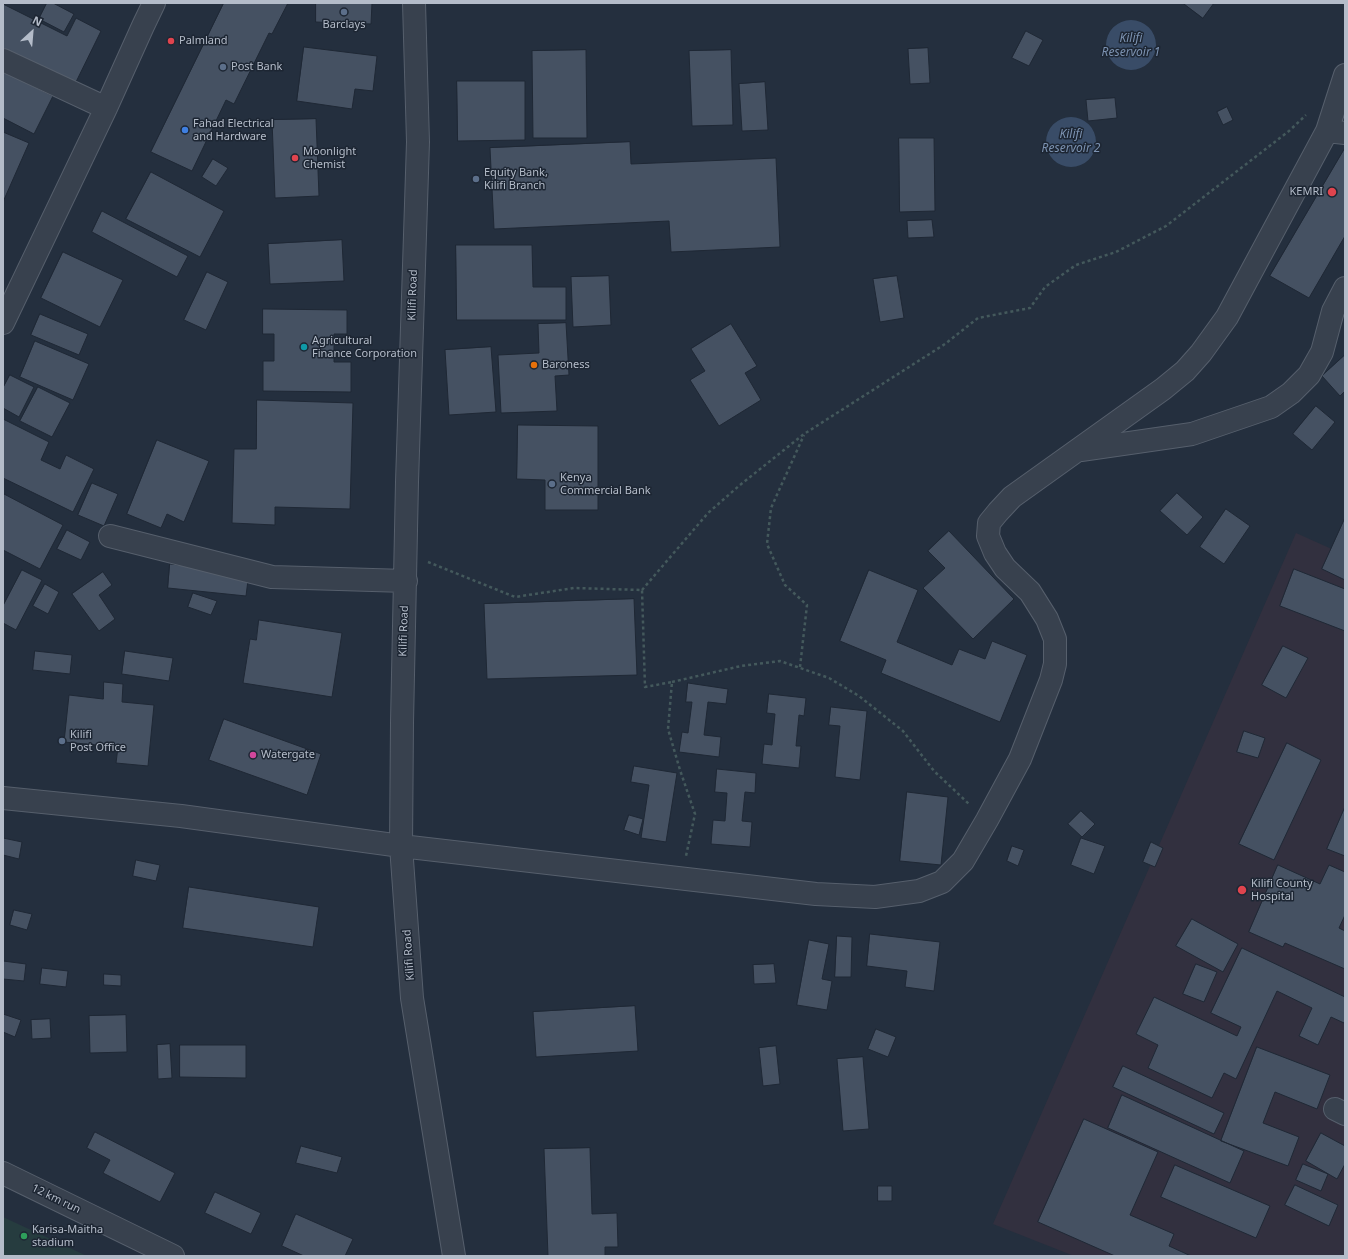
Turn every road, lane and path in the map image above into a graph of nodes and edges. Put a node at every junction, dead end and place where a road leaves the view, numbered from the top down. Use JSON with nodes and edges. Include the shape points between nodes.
{"nodes":[{"id":1,"x":154,"y":3,"type":"edge"},
{"id":2,"x":414,"y":3,"type":"edge"},
{"id":3,"x":3,"y":60,"type":"edge"},
{"id":4,"x":1345,"y":75,"type":"edge"},
{"id":5,"x":106,"y":108,"type":"junction"},
{"id":6,"x":1311,"y":110,"type":"dead end"},
{"id":7,"x":1336,"y":132,"type":"edge"},
{"id":8,"x":1345,"y":288,"type":"edge"},
{"id":9,"x":3,"y":323,"type":"edge"},
{"id":10,"x":804,"y":434,"type":"junction"},
{"id":11,"x":1078,"y":450,"type":"junction"},
{"id":12,"x":110,"y":536,"type":"dead end"},
{"id":13,"x":406,"y":553,"type":"junction"},
{"id":14,"x":406,"y":581,"type":"junction"},
{"id":15,"x":642,"y":590,"type":"junction"},
{"id":16,"x":800,"y":667,"type":"junction"},
{"id":17,"x":672,"y":682,"type":"junction"},
{"id":18,"x":3,"y":798,"type":"edge"},
{"id":19,"x":988,"y":820,"type":"junction"},
{"id":20,"x":401,"y":846,"type":"junction"},
{"id":21,"x":682,"y":878,"type":"junction"},
{"id":22,"x":3,"y":1173,"type":"edge"},
{"id":23,"x":174,"y":1256,"type":"edge"},
{"id":24,"x":454,"y":1256,"type":"edge"}],
"edges":[{"from":1,"to":5,"type":"street"},
{"from":2,"to":13,"type":"street","name":"Kilifi Road","via":[[418,142]]},
{"from":3,"to":5,"type":"street"},
{"from":4,"to":7,"type":"street"},
{"from":5,"to":9,"type":"street"},
{"from":6,"to":10,"type":"path","via":[[1289,131],[1166,226],[1116,252],[1076,265],[1045,287],[1030,308],[978,318],[946,344]]},
{"from":7,"to":11,"type":"street","via":[[1227,317],[1201,353],[1185,371],[1163,389]]},
{"from":8,"to":11,"type":"street","via":[[1333,311],[1322,352],[1309,376],[1271,407],[1192,434]]},
{"from":10,"to":15,"type":"path","via":[[708,513]]},
{"from":10,"to":16,"type":"path","via":[[771,508],[767,544],[785,585],[806,605]]},
{"from":11,"to":19,"type":"street","via":[[1012,497],[989,523],[988,536],[995,553],[1005,568],[1030,592],[1047,619],[1055,639],[1055,664],[1020,759]]},
{"from":12,"to":14,"type":"street","via":[[272,577]]},
{"from":13,"to":14,"type":"street","name":"Kilifi Road"},
{"from":13,"to":15,"type":"path","via":[[516,597],[574,588]]},
{"from":14,"to":20,"type":"street","name":"Kilifi Road"},
{"from":15,"to":17,"type":"path","via":[[644,687]]},
{"from":16,"to":17,"type":"path","via":[[780,661],[741,666]]},
{"from":16,"to":19,"type":"path","via":[[829,678],[859,696],[903,730],[934,772]]},
{"from":17,"to":21,"type":"path","via":[[668,729],[695,814]]},
{"from":18,"to":20,"type":"street","via":[[188,817]]},
{"from":19,"to":21,"type":"street","via":[[963,861],[942,882],[919,891],[875,897],[816,894]]},
{"from":20,"to":21,"type":"street"},
{"from":20,"to":24,"type":"street","name":"Kilifi Road","via":[[412,998]]},
{"from":22,"to":23,"type":"street","name":"12 km run"}]}
